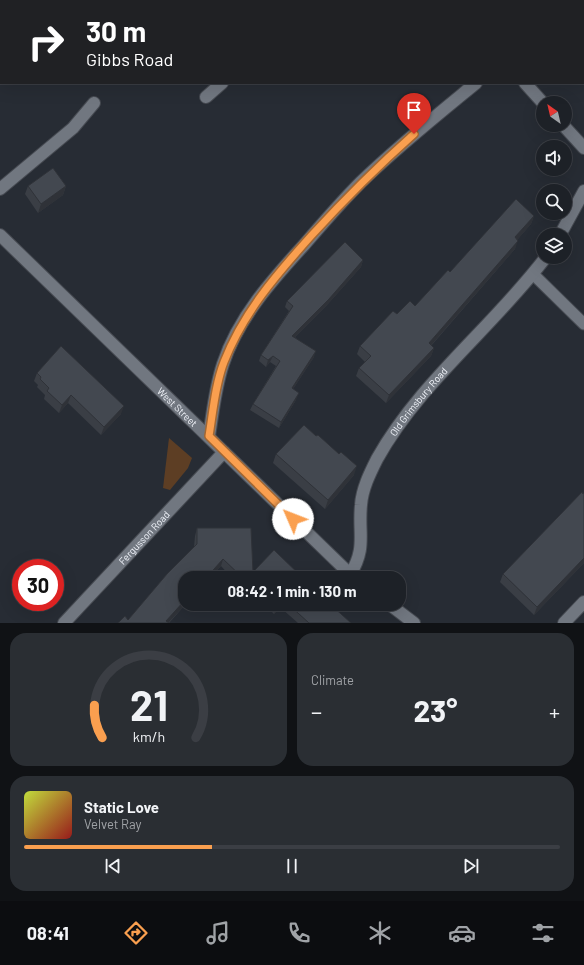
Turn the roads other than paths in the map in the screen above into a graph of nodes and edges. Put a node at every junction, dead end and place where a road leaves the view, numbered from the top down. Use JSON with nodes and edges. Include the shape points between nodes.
{"nodes":[{"id":1,"x":221,"y":84,"type":"edge"},
{"id":2,"x":475,"y":84,"type":"edge"},
{"id":3,"x":526,"y":84,"type":"edge"},
{"id":4,"x":537,"y":96,"type":"edge"},
{"id":5,"x":206,"y":97,"type":"dead end"},
{"id":6,"x":94,"y":103,"type":"dead end"},
{"id":7,"x":569,"y":132,"type":"edge"},
{"id":8,"x":584,"y":148,"type":"edge"},
{"id":9,"x":0,"y":189,"type":"edge"},
{"id":10,"x":584,"y":191,"type":"edge"},
{"id":11,"x":564,"y":228,"type":"edge"},
{"id":12,"x":0,"y":235,"type":"edge"},
{"id":13,"x":541,"y":264,"type":"edge"},
{"id":14,"x":533,"y":274,"type":"junction"},
{"id":15,"x":584,"y":324,"type":"edge"},
{"id":16,"x":209,"y":436,"type":"junction"},
{"id":17,"x":224,"y":452,"type":"junction"},
{"id":18,"x":347,"y":571,"type":"edge"},
{"id":19,"x":354,"y":571,"type":"edge"},
{"id":20,"x":584,"y":602,"type":"edge"},
{"id":21,"x":398,"y":611,"type":"edge"},
{"id":22,"x":64,"y":623,"type":"edge"},
{"id":23,"x":414,"y":623,"type":"edge"},
{"id":24,"x":564,"y":623,"type":"edge"}],
"edges":[{"from":1,"to":5,"type":"street"},
{"from":2,"to":16,"type":"street","via":[[362,182],[262,293],[233,340],[223,364]]},
{"from":3,"to":4,"type":"street"},
{"from":6,"to":9,"type":"street","via":[[73,128]]},
{"from":7,"to":8,"type":"street"},
{"from":10,"to":11,"type":"street"},
{"from":12,"to":16,"type":"street","name":"West Street"},
{"from":13,"to":14,"type":"street","name":"Old Grimsbury Road"},
{"from":14,"to":15,"type":"lane"},
{"from":14,"to":19,"type":"street","name":"Old Grimsbury Road","via":[[414,405],[377,459],[364,491],[360,515],[360,555]]},
{"from":16,"to":17,"type":"street","name":"West Street"},
{"from":17,"to":18,"type":"street","name":"West Street"},
{"from":17,"to":22,"type":"street","name":"Fergusson Road"},
{"from":20,"to":24,"type":"street"},
{"from":21,"to":23,"type":"street"}]}
